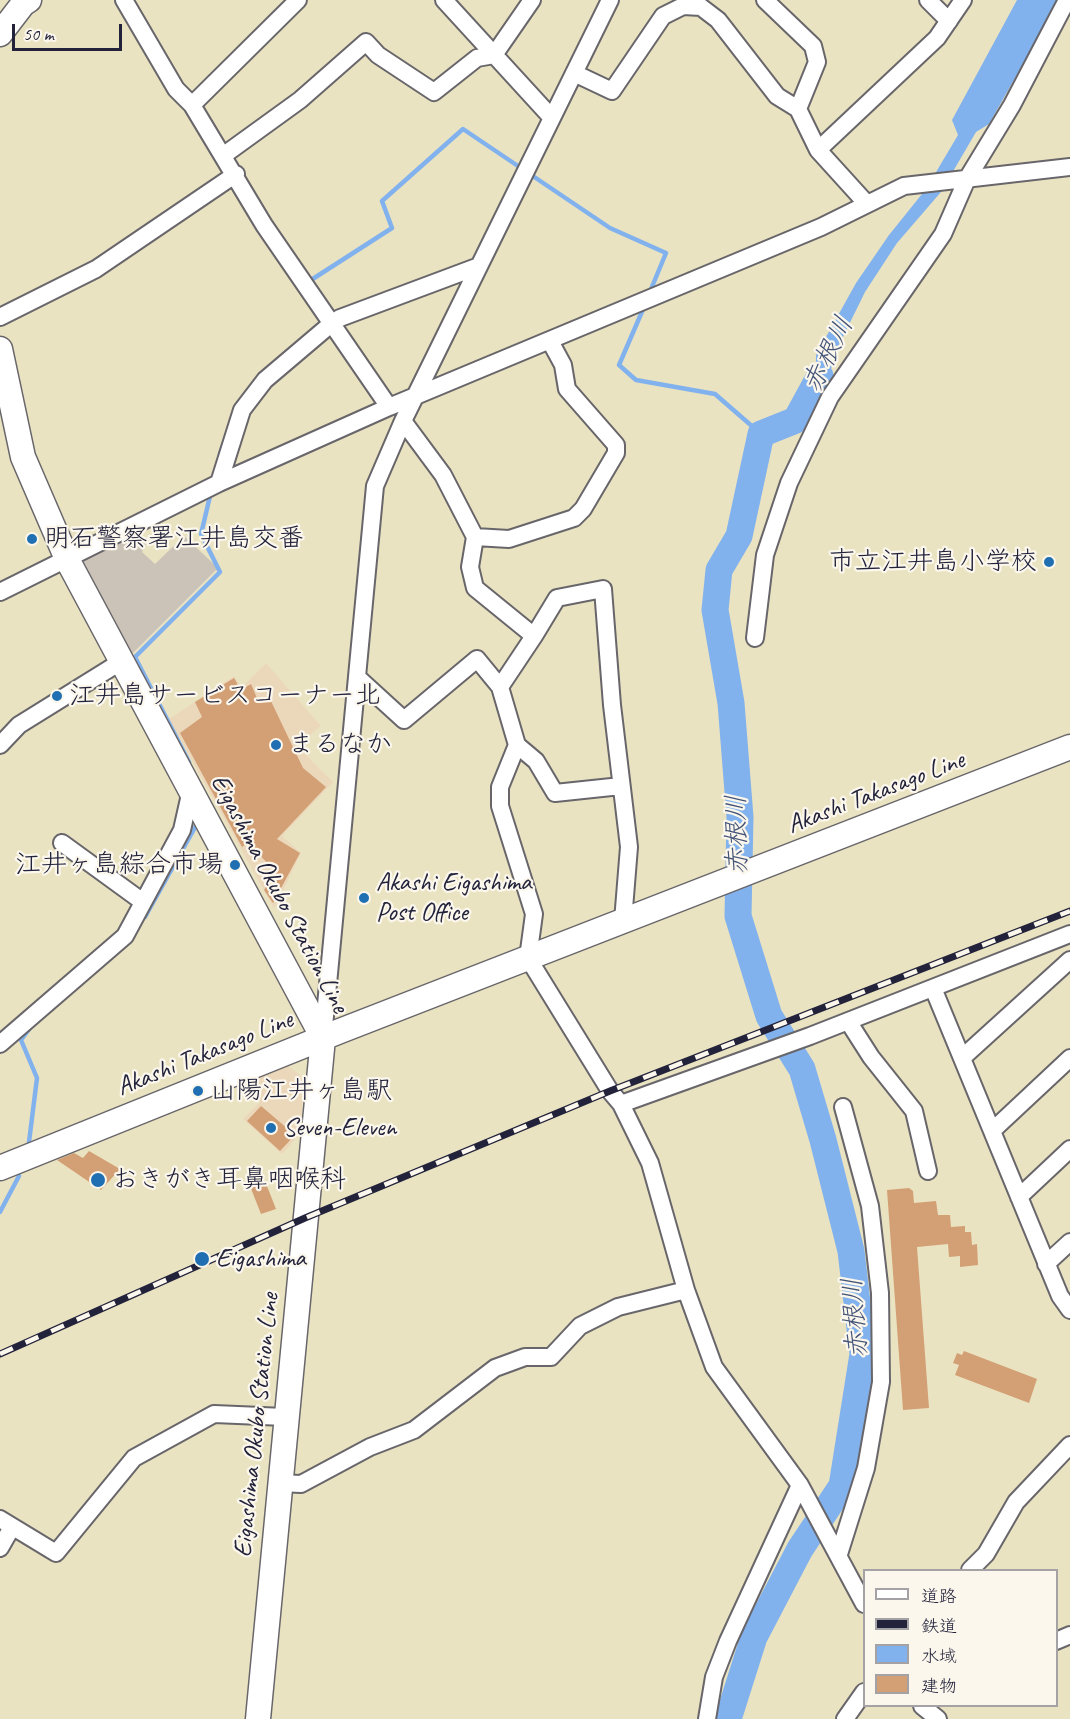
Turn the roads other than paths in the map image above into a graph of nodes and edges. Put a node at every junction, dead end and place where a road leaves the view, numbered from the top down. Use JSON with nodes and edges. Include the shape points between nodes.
{"nodes":[{"id":1,"x":28,"y":0,"type":"edge"},
{"id":2,"x":124,"y":0,"type":"edge"},
{"id":3,"x":298,"y":0,"type":"edge"},
{"id":4,"x":444,"y":0,"type":"edge"},
{"id":5,"x":532,"y":0,"type":"edge"},
{"id":6,"x":610,"y":0,"type":"edge"},
{"id":7,"x":765,"y":0,"type":"edge"},
{"id":8,"x":928,"y":0,"type":"edge"},
{"id":9,"x":963,"y":0,"type":"edge"},
{"id":10,"x":1067,"y":0,"type":"edge"},
{"id":11,"x":949,"y":21,"type":"junction"},
{"id":12,"x":0,"y":34,"type":"edge"},
{"id":13,"x":494,"y":55,"type":"junction"},
{"id":14,"x":574,"y":73,"type":"junction"},
{"id":15,"x":192,"y":105,"type":"junction"},
{"id":16,"x":798,"y":109,"type":"junction"},
{"id":17,"x":552,"y":118,"type":"junction"},
{"id":18,"x":818,"y":150,"type":"junction"},
{"id":19,"x":224,"y":155,"type":"junction"},
{"id":20,"x":1070,"y":167,"type":"edge"},
{"id":21,"x":236,"y":174,"type":"junction"},
{"id":22,"x":967,"y":179,"type":"junction"},
{"id":23,"x":867,"y":204,"type":"junction"},
{"id":24,"x":479,"y":266,"type":"junction"},
{"id":25,"x":0,"y":317,"type":"edge"},
{"id":26,"x":331,"y":324,"type":"junction"},
{"id":27,"x":550,"y":341,"type":"junction"},
{"id":28,"x":0,"y":349,"type":"edge"},
{"id":29,"x":414,"y":399,"type":"junction"},
{"id":30,"x":389,"y":407,"type":"junction"},
{"id":31,"x":403,"y":421,"type":"junction"},
{"id":32,"x":219,"y":483,"type":"junction"},
{"id":33,"x":475,"y":537,"type":"junction"},
{"id":34,"x":67,"y":559,"type":"junction"},
{"id":35,"x":0,"y":592,"type":"edge"},
{"id":36,"x":534,"y":636,"type":"junction"},
{"id":37,"x":755,"y":638,"type":"dead end"},
{"id":38,"x":122,"y":661,"type":"junction"},
{"id":39,"x":358,"y":678,"type":"junction"},
{"id":40,"x":500,"y":687,"type":"junction"},
{"id":41,"x":0,"y":745,"type":"edge"},
{"id":42,"x":517,"y":745,"type":"junction"},
{"id":43,"x":1070,"y":747,"type":"edge"},
{"id":44,"x":621,"y":786,"type":"junction"},
{"id":45,"x":191,"y":790,"type":"junction"},
{"id":46,"x":62,"y":843,"type":"dead end"},
{"id":47,"x":143,"y":902,"type":"junction"},
{"id":48,"x":623,"y":921,"type":"junction"},
{"id":49,"x":1070,"y":934,"type":"edge"},
{"id":50,"x":528,"y":958,"type":"junction"},
{"id":51,"x":1070,"y":960,"type":"edge"},
{"id":52,"x":933,"y":988,"type":"junction"},
{"id":53,"x":848,"y":1021,"type":"junction"},
{"id":54,"x":323,"y":1038,"type":"junction"},
{"id":55,"x":0,"y":1044,"type":"edge"},
{"id":56,"x":962,"y":1058,"type":"junction"},
{"id":57,"x":1070,"y":1058,"type":"edge"},
{"id":58,"x":621,"y":1104,"type":"junction"},
{"id":59,"x":843,"y":1107,"type":"dead end"},
{"id":60,"x":992,"y":1131,"type":"junction"},
{"id":61,"x":1070,"y":1149,"type":"edge"},
{"id":62,"x":0,"y":1168,"type":"edge"},
{"id":63,"x":928,"y":1171,"type":"dead end"},
{"id":64,"x":1018,"y":1197,"type":"junction"},
{"id":65,"x":1070,"y":1242,"type":"edge"},
{"id":66,"x":1046,"y":1264,"type":"junction"},
{"id":67,"x":686,"y":1290,"type":"junction"},
{"id":68,"x":1070,"y":1310,"type":"edge"},
{"id":69,"x":285,"y":1417,"type":"junction"},
{"id":70,"x":1070,"y":1445,"type":"edge"},
{"id":71,"x":279,"y":1483,"type":"junction"},
{"id":72,"x":800,"y":1485,"type":"junction"},
{"id":73,"x":6,"y":1523,"type":"edge"},
{"id":74,"x":0,"y":1548,"type":"edge"},
{"id":75,"x":839,"y":1554,"type":"junction"},
{"id":76,"x":971,"y":1569,"type":"edge"},
{"id":77,"x":863,"y":1602,"type":"edge"},
{"id":78,"x":863,"y":1693,"type":"edge"},
{"id":79,"x":923,"y":1707,"type":"edge"},
{"id":80,"x":258,"y":1719,"type":"edge"},
{"id":81,"x":707,"y":1719,"type":"edge"},
{"id":82,"x":845,"y":1719,"type":"edge"},
{"id":83,"x":938,"y":1719,"type":"edge"}],
"edges":[{"from":1,"to":12,"type":"main road"},
{"from":2,"to":15,"type":"street","via":[[176,89]]},
{"from":3,"to":15,"type":"street"},
{"from":4,"to":13,"type":"street"},
{"from":5,"to":13,"type":"street"},
{"from":6,"to":14,"type":"street"},
{"from":7,"to":16,"type":"street","via":[[813,46],[816,62]]},
{"from":8,"to":11,"type":"street"},
{"from":9,"to":11,"type":"street"},
{"from":10,"to":22,"type":"street","via":[[1012,105]]},
{"from":11,"to":18,"type":"street","via":[[937,38]]},
{"from":13,"to":17,"type":"street"},
{"from":13,"to":19,"type":"street","via":[[477,58],[434,92],[378,55],[366,42],[300,100]]},
{"from":14,"to":16,"type":"street","via":[[612,91],[663,16],[683,6],[702,7],[718,20],[777,96]]},
{"from":14,"to":17,"type":"street"},
{"from":15,"to":19,"type":"street"},
{"from":16,"to":18,"type":"street"},
{"from":17,"to":24,"type":"street"},
{"from":18,"to":23,"type":"street"},
{"from":19,"to":21,"type":"street"},
{"from":20,"to":22,"type":"street"},
{"from":21,"to":25,"type":"street","via":[[96,269]]},
{"from":21,"to":26,"type":"street","via":[[264,225]]},
{"from":22,"to":23,"type":"street","via":[[904,186]]},
{"from":22,"to":37,"type":"street","via":[[944,234],[830,397],[789,483],[765,555]]},
{"from":23,"to":27,"type":"street"},
{"from":24,"to":26,"type":"street"},
{"from":24,"to":29,"type":"street"},
{"from":26,"to":30,"type":"street"},
{"from":26,"to":32,"type":"street","via":[[265,380],[242,410]]},
{"from":27,"to":29,"type":"street"},
{"from":27,"to":33,"type":"street","via":[[562,365],[567,389],[616,445],[616,453],[574,518],[509,539]]},
{"from":28,"to":34,"type":"main road","name":"Eigashima Okubo Station Line","via":[[23,457]]},
{"from":29,"to":30,"type":"street"},
{"from":29,"to":31,"type":"street"},
{"from":30,"to":32,"type":"street"},
{"from":31,"to":33,"type":"street","via":[[443,475]]},
{"from":31,"to":39,"type":"street","via":[[375,486]]},
{"from":32,"to":34,"type":"street"},
{"from":33,"to":36,"type":"street","via":[[470,567],[475,588]]},
{"from":34,"to":35,"type":"street"},
{"from":34,"to":38,"type":"main road","name":"Eigashima Okubo Station Line"},
{"from":36,"to":40,"type":"street"},
{"from":36,"to":44,"type":"street","via":[[557,598],[603,590]]},
{"from":38,"to":41,"type":"street","via":[[19,725]]},
{"from":38,"to":45,"type":"main road","name":"Eigashima Okubo Station Line"},
{"from":39,"to":40,"type":"street","via":[[404,720],[477,659]]},
{"from":39,"to":54,"type":"street"},
{"from":40,"to":42,"type":"street"},
{"from":42,"to":44,"type":"street","via":[[536,761],[555,793]]},
{"from":42,"to":50,"type":"street","via":[[500,788],[500,806],[534,914]]},
{"from":43,"to":48,"type":"main road","name":"Akashi Takasago Line"},
{"from":44,"to":48,"type":"street","via":[[629,847]]},
{"from":45,"to":47,"type":"street","via":[[182,830]]},
{"from":45,"to":54,"type":"main road","name":"Eigashima Okubo Station Line"},
{"from":46,"to":47,"type":"street"},
{"from":47,"to":55,"type":"street","via":[[125,936]]},
{"from":48,"to":50,"type":"main road","name":"Akashi Takasago Line"},
{"from":49,"to":52,"type":"street"},
{"from":50,"to":54,"type":"main road","name":"Akashi Takasago Line"},
{"from":50,"to":58,"type":"street"},
{"from":51,"to":56,"type":"street"},
{"from":52,"to":53,"type":"street"},
{"from":52,"to":56,"type":"street"},
{"from":53,"to":58,"type":"street"},
{"from":53,"to":63,"type":"street","via":[[914,1111]]},
{"from":54,"to":62,"type":"main road","name":"Akashi Takasago Line"},
{"from":54,"to":69,"type":"main road","name":"Eigashima Okubo Station Line"},
{"from":56,"to":60,"type":"street"},
{"from":57,"to":60,"type":"street"},
{"from":58,"to":67,"type":"street","via":[[650,1163]]},
{"from":59,"to":75,"type":"street","via":[[870,1206],[880,1293],[881,1382],[866,1468]]},
{"from":60,"to":64,"type":"street"},
{"from":61,"to":64,"type":"street"},
{"from":64,"to":66,"type":"street"},
{"from":65,"to":66,"type":"street"},
{"from":66,"to":68,"type":"street"},
{"from":67,"to":71,"type":"street","via":[[618,1307],[580,1326],[552,1357],[525,1357],[495,1368],[414,1430],[370,1447],[301,1484]]},
{"from":67,"to":72,"type":"street","via":[[714,1367]]},
{"from":69,"to":71,"type":"main road","name":"Eigashima Okubo Station Line"},
{"from":69,"to":73,"type":"street","via":[[214,1414],[135,1458],[56,1553]]},
{"from":70,"to":76,"type":"street","via":[[1016,1502],[986,1554]]},
{"from":71,"to":80,"type":"main road","name":"Eigashima Okubo Station Line"},
{"from":72,"to":75,"type":"street"},
{"from":72,"to":81,"type":"street","via":[[728,1641],[714,1677]]},
{"from":73,"to":74,"type":"street"},
{"from":75,"to":77,"type":"street"},
{"from":78,"to":82,"type":"street"},
{"from":79,"to":83,"type":"street"}]}
